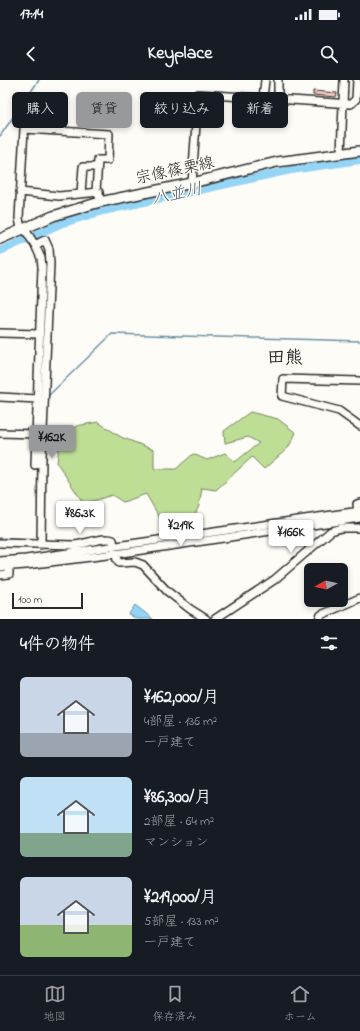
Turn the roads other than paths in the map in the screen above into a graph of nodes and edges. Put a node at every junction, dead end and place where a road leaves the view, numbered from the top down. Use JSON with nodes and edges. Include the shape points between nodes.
{"nodes":[{"id":1,"x":264,"y":80,"type":"edge"},
{"id":2,"x":278,"y":80,"type":"edge"},
{"id":3,"x":344,"y":80,"type":"edge"},
{"id":4,"x":357,"y":80,"type":"edge"},
{"id":5,"x":263,"y":92,"type":"edge"},
{"id":6,"x":278,"y":92,"type":"edge"},
{"id":7,"x":232,"y":96,"type":"edge"},
{"id":8,"x":288,"y":100,"type":"edge"},
{"id":9,"x":343,"y":103,"type":"junction"},
{"id":10,"x":360,"y":151,"type":"edge"},
{"id":11,"x":340,"y":153,"type":"junction"},
{"id":12,"x":97,"y":167,"type":"junction"},
{"id":13,"x":192,"y":183,"type":"junction"},
{"id":14,"x":20,"y":192,"type":"junction"},
{"id":15,"x":96,"y":192,"type":"junction"},
{"id":16,"x":81,"y":193,"type":"junction"},
{"id":17,"x":100,"y":202,"type":"junction"},
{"id":18,"x":23,"y":229,"type":"junction"},
{"id":19,"x":0,"y":239,"type":"edge"},
{"id":20,"x":34,"y":244,"type":"junction"},
{"id":21,"x":0,"y":333,"type":"edge"},
{"id":22,"x":40,"y":334,"type":"junction"},
{"id":23,"x":360,"y":381,"type":"edge"},
{"id":24,"x":0,"y":397,"type":"edge"},
{"id":25,"x":37,"y":399,"type":"junction"},
{"id":26,"x":360,"y":426,"type":"edge"},
{"id":27,"x":0,"y":433,"type":"edge"},
{"id":28,"x":36,"y":434,"type":"junction"},
{"id":29,"x":35,"y":465,"type":"dead end"},
{"id":30,"x":360,"y":503,"type":"edge"},
{"id":31,"x":359,"y":515,"type":"edge"},
{"id":32,"x":360,"y":527,"type":"edge"},
{"id":33,"x":0,"y":542,"type":"edge"},
{"id":34,"x":41,"y":545,"type":"junction"},
{"id":35,"x":115,"y":550,"type":"junction"},
{"id":36,"x":0,"y":561,"type":"edge"},
{"id":37,"x":0,"y":566,"type":"edge"},
{"id":38,"x":9,"y":566,"type":"junction"},
{"id":39,"x":0,"y":575,"type":"edge"},
{"id":40,"x":360,"y":598,"type":"edge"},
{"id":41,"x":206,"y":619,"type":"edge"},
{"id":42,"x":215,"y":619,"type":"edge"},
{"id":43,"x":319,"y":619,"type":"edge"}],
"edges":[{"from":1,"to":5,"type":"street"},
{"from":2,"to":6,"type":"street"},
{"from":3,"to":9,"type":"street"},
{"from":4,"to":9,"type":"street","via":[[356,99],[351,104]]},
{"from":7,"to":13,"type":"street","via":[[198,94]]},
{"from":8,"to":9,"type":"street"},
{"from":9,"to":11,"type":"street"},
{"from":10,"to":11,"type":"main road","name":"宗像篠栗線"},
{"from":11,"to":13,"type":"main road","name":"宗像篠栗線","via":[[277,162]]},
{"from":12,"to":14,"type":"street","via":[[98,160],[108,160],[109,134],[24,129]]},
{"from":12,"to":15,"type":"street"},
{"from":12,"to":16,"type":"street","via":[[83,167]]},
{"from":13,"to":17,"type":"main road","name":"宗像篠栗線"},
{"from":14,"to":16,"type":"street","via":[[59,196]]},
{"from":14,"to":18,"type":"street","via":[[18,218]]},
{"from":15,"to":16,"type":"street"},
{"from":15,"to":17,"type":"street","via":[[99,192]]},
{"from":17,"to":18,"type":"main road","name":"宗像篠栗線","via":[[66,211]]},
{"from":18,"to":19,"type":"main road","name":"宗像篠栗線"},
{"from":18,"to":20,"type":"street"},
{"from":20,"to":22,"type":"street","via":[[41,258],[42,267]]},
{"from":20,"to":34,"type":"street","via":[[45,240],[50,263]]},
{"from":21,"to":22,"type":"street"},
{"from":22,"to":25,"type":"street"},
{"from":23,"to":26,"type":"street","via":[[282,379],[282,396],[339,411]]},
{"from":24,"to":25,"type":"street"},
{"from":25,"to":28,"type":"street"},
{"from":27,"to":28,"type":"street"},
{"from":28,"to":29,"type":"street"},
{"from":30,"to":31,"type":"street","via":[[357,504]]},
{"from":31,"to":32,"type":"street"},
{"from":31,"to":35,"type":"street"},
{"from":32,"to":42,"type":"street","via":[[331,531],[274,580]]},
{"from":33,"to":34,"type":"street"},
{"from":34,"to":35,"type":"street","via":[[86,544],[109,538],[113,540]]},
{"from":35,"to":36,"type":"street"},
{"from":35,"to":38,"type":"street"},
{"from":35,"to":41,"type":"street","via":[[119,563],[135,562],[143,565],[167,590]]},
{"from":37,"to":38,"type":"street"},
{"from":38,"to":39,"type":"street","via":[[9,574]]},
{"from":40,"to":43,"type":"street","via":[[321,614]]}]}
